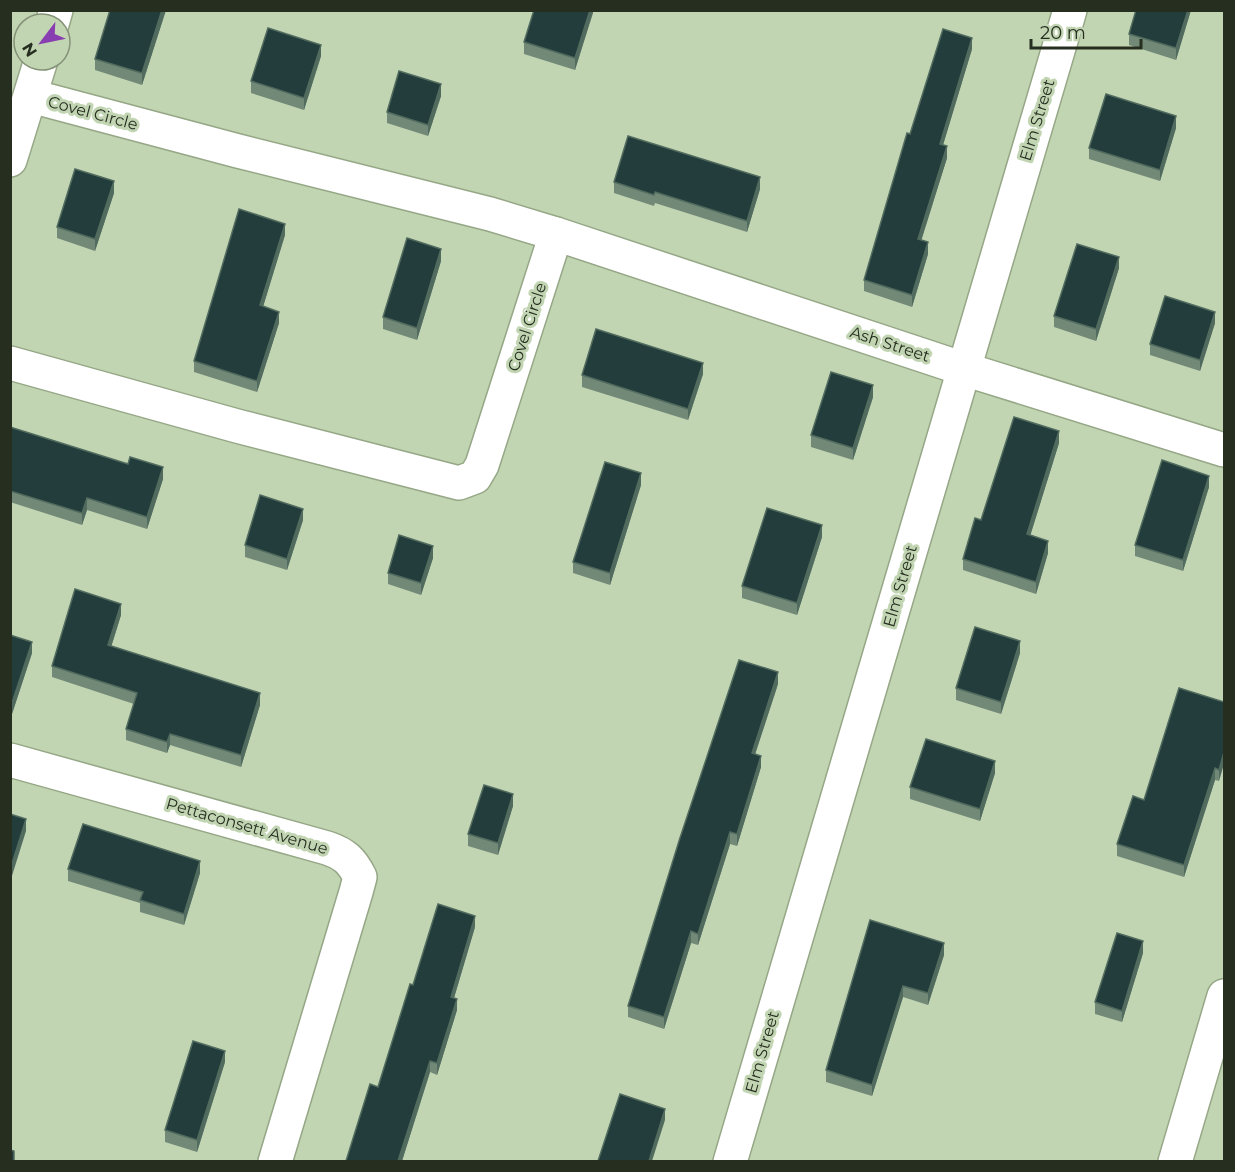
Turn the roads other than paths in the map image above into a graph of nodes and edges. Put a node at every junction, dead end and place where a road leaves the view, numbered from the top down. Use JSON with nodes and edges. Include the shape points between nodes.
{"nodes":[{"id":1,"x":1070,"y":10,"type":"edge"},
{"id":2,"x":38,"y":72,"type":"edge"},
{"id":3,"x":31,"y":96,"type":"junction"},
{"id":4,"x":10,"y":160,"type":"edge"},
{"id":5,"x":556,"y":234,"type":"junction"},
{"id":6,"x":10,"y":363,"type":"edge"},
{"id":7,"x":964,"y":369,"type":"junction"},
{"id":8,"x":1224,"y":450,"type":"edge"},
{"id":9,"x":10,"y":760,"type":"edge"},
{"id":10,"x":1224,"y":996,"type":"edge"},
{"id":11,"x":275,"y":1161,"type":"edge"},
{"id":12,"x":730,"y":1161,"type":"edge"},
{"id":13,"x":1175,"y":1161,"type":"edge"}],
"edges":[{"from":1,"to":7,"type":"street","name":"Elm Street"},
{"from":2,"to":3,"type":"street"},
{"from":3,"to":4,"type":"street"},
{"from":3,"to":5,"type":"street","name":"Covel Circle"},
{"from":5,"to":6,"type":"street","name":"Covel Circle","via":[[482,465],[475,477],[459,483]]},
{"from":5,"to":7,"type":"street","name":"Ash Street"},
{"from":7,"to":8,"type":"street","name":"Ash Street"},
{"from":7,"to":12,"type":"street","name":"Elm Street"},
{"from":9,"to":11,"type":"street","name":"Pettaconsett Avenue","via":[[327,848],[352,861],[360,877]]},
{"from":10,"to":13,"type":"street"}]}
